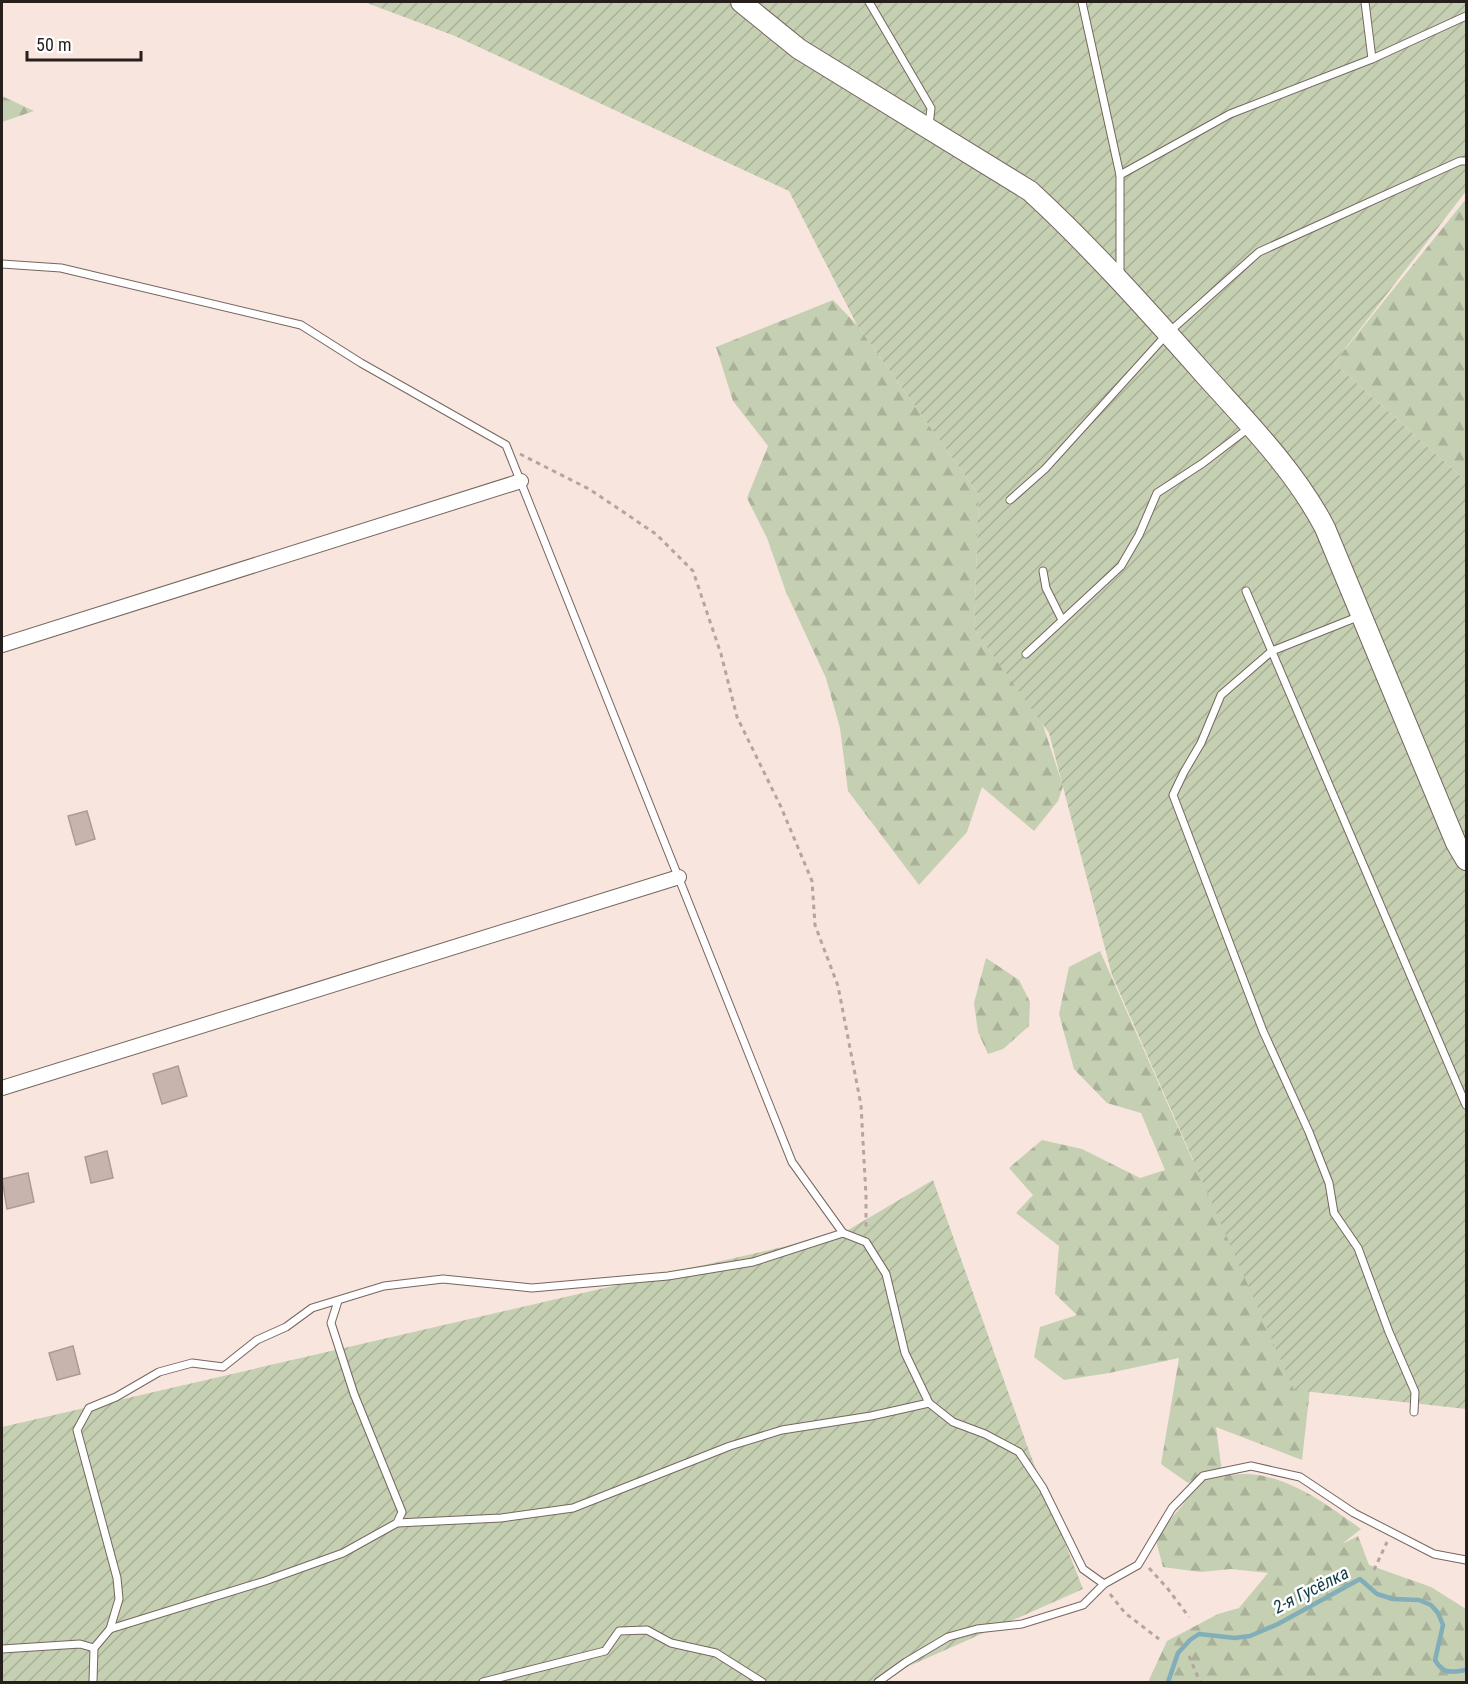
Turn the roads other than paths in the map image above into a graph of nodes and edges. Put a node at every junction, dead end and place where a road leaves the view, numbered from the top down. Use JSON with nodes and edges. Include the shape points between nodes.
{"nodes":[{"id":1,"x":741,"y":2,"type":"edge"},
{"id":2,"x":869,"y":2,"type":"edge"},
{"id":3,"x":1082,"y":2,"type":"edge"},
{"id":4,"x":1365,"y":2,"type":"edge"},
{"id":5,"x":1467,"y":16,"type":"edge"},
{"id":6,"x":1372,"y":59,"type":"junction"},
{"id":7,"x":928,"y":127,"type":"junction"},
{"id":8,"x":1467,"y":161,"type":"edge"},
{"id":9,"x":1120,"y":175,"type":"junction"},
{"id":10,"x":2,"y":264,"type":"edge"},
{"id":11,"x":1120,"y":282,"type":"junction"},
{"id":12,"x":1168,"y":333,"type":"junction"},
{"id":13,"x":1251,"y":426,"type":"junction"},
{"id":14,"x":521,"y":481,"type":"junction"},
{"id":15,"x":1010,"y":500,"type":"dead end"},
{"id":16,"x":1043,"y":571,"type":"dead end"},
{"id":17,"x":1246,"y":591,"type":"dead end"},
{"id":18,"x":1362,"y":615,"type":"junction"},
{"id":19,"x":1062,"y":620,"type":"junction"},
{"id":20,"x":2,"y":645,"type":"edge"},
{"id":21,"x":1272,"y":651,"type":"junction"},
{"id":22,"x":1026,"y":654,"type":"dead end"},
{"id":23,"x":1467,"y":860,"type":"edge"},
{"id":24,"x":679,"y":877,"type":"junction"},
{"id":25,"x":2,"y":1088,"type":"edge"},
{"id":26,"x":1467,"y":1105,"type":"edge"},
{"id":27,"x":843,"y":1233,"type":"junction"},
{"id":28,"x":338,"y":1301,"type":"junction"},
{"id":29,"x":929,"y":1403,"type":"junction"},
{"id":30,"x":1414,"y":1412,"type":"dead end"},
{"id":31,"x":397,"y":1524,"type":"junction"},
{"id":32,"x":1467,"y":1560,"type":"edge"},
{"id":33,"x":1104,"y":1584,"type":"junction"},
{"id":34,"x":110,"y":1629,"type":"junction"},
{"id":35,"x":94,"y":1648,"type":"junction"},
{"id":36,"x":2,"y":1649,"type":"edge"},
{"id":37,"x":93,"y":1683,"type":"edge"},
{"id":38,"x":483,"y":1683,"type":"edge"},
{"id":39,"x":762,"y":1683,"type":"edge"},
{"id":40,"x":878,"y":1683,"type":"edge"}],
"edges":[{"from":1,"to":7,"type":"street","via":[[799,49]]},
{"from":2,"to":7,"type":"lane","via":[[931,108]]},
{"from":3,"to":9,"type":"lane"},
{"from":4,"to":6,"type":"lane"},
{"from":5,"to":6,"type":"lane"},
{"from":6,"to":9,"type":"lane","via":[[1230,114]]},
{"from":7,"to":11,"type":"street","via":[[1030,191]]},
{"from":8,"to":12,"type":"lane","via":[[1259,252]]},
{"from":9,"to":11,"type":"lane"},
{"from":10,"to":14,"type":"lane","via":[[61,268],[301,325],[506,445]]},
{"from":11,"to":12,"type":"street"},
{"from":12,"to":13,"type":"street"},
{"from":12,"to":15,"type":"lane","via":[[1045,469]]},
{"from":13,"to":18,"type":"street","via":[[1316,509]]},
{"from":13,"to":19,"type":"lane","via":[[1203,464],[1157,493],[1121,566]]},
{"from":14,"to":20,"type":"street"},
{"from":14,"to":24,"type":"lane"},
{"from":16,"to":19,"type":"lane","via":[[1046,588]]},
{"from":17,"to":21,"type":"lane"},
{"from":18,"to":21,"type":"lane"},
{"from":18,"to":23,"type":"street","via":[[1456,843]]},
{"from":19,"to":22,"type":"lane"},
{"from":21,"to":26,"type":"lane"},
{"from":21,"to":30,"type":"lane","via":[[1221,695],[1173,795],[1263,1031],[1329,1183],[1334,1213],[1358,1248],[1415,1392]]},
{"from":24,"to":25,"type":"street"},
{"from":24,"to":27,"type":"lane","via":[[792,1162]]},
{"from":27,"to":28,"type":"lane","via":[[753,1262],[668,1276],[532,1288],[443,1279],[384,1286]]},
{"from":27,"to":29,"type":"lane","via":[[866,1242],[886,1274],[905,1353]]},
{"from":28,"to":31,"type":"lane","via":[[332,1323],[354,1394],[402,1512]]},
{"from":28,"to":34,"type":"lane","via":[[312,1308],[286,1327],[257,1340],[223,1367],[192,1363],[159,1372],[89,1408],[77,1430],[117,1578],[120,1599]]},
{"from":29,"to":31,"type":"lane","via":[[782,1430],[730,1446],[573,1508],[501,1518]]},
{"from":29,"to":33,"type":"lane","via":[[953,1422],[1019,1452],[1043,1488],[1083,1569]]},
{"from":31,"to":34,"type":"lane","via":[[343,1553]]},
{"from":32,"to":33,"type":"lane","via":[[1434,1554],[1354,1513],[1300,1477],[1251,1466],[1203,1476],[1172,1508],[1138,1565]]},
{"from":33,"to":40,"type":"lane","via":[[1083,1605],[1022,1624],[948,1636]]},
{"from":34,"to":35,"type":"lane"},
{"from":35,"to":36,"type":"lane","via":[[80,1644]]},
{"from":35,"to":37,"type":"lane"},
{"from":38,"to":39,"type":"lane","via":[[605,1651],[619,1631],[646,1630],[671,1643],[716,1653]]}]}
